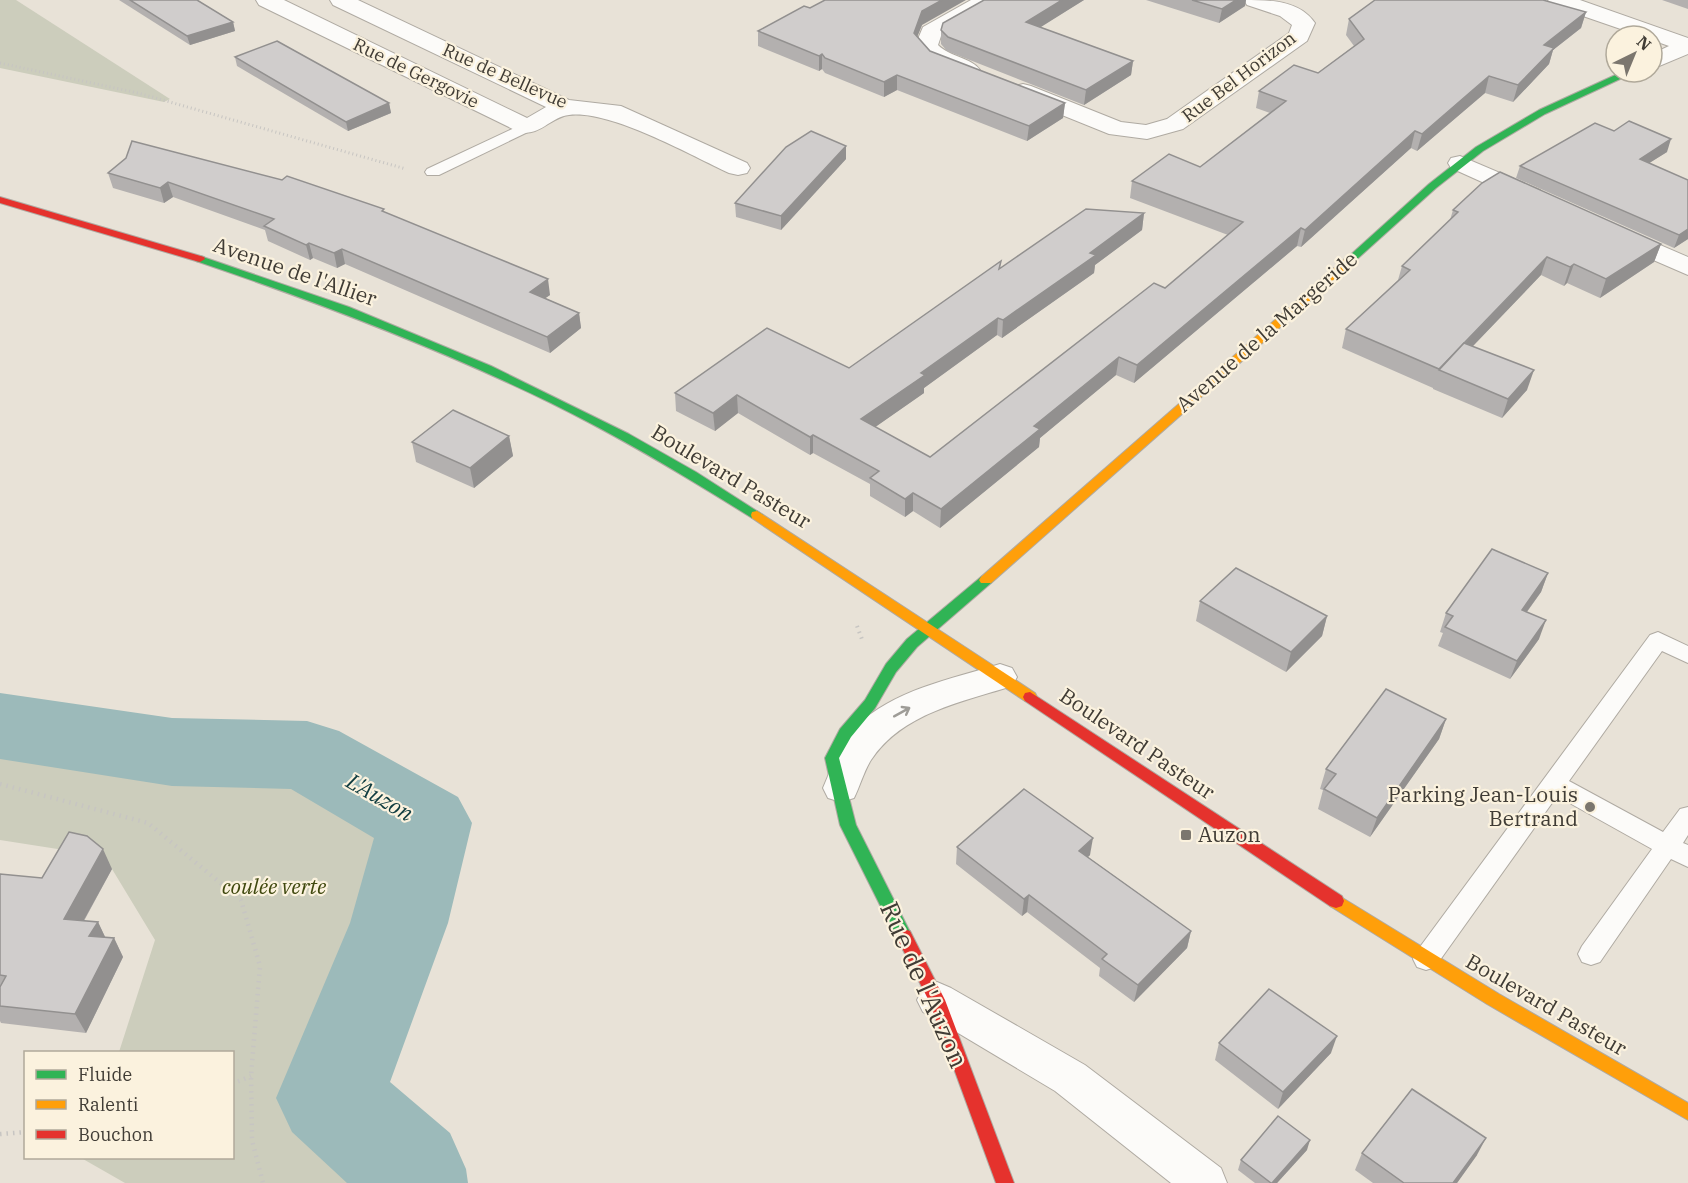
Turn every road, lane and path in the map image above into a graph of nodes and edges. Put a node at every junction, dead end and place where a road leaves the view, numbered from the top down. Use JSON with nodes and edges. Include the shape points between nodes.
{"nodes":[{"id":1,"x":267,"y":0,"type":"edge"},
{"id":2,"x":341,"y":0,"type":"edge"},
{"id":3,"x":987,"y":0,"type":"edge"},
{"id":4,"x":1255,"y":0,"type":"edge"},
{"id":5,"x":1559,"y":0,"type":"edge"},
{"id":6,"x":1688,"y":46,"type":"edge"},
{"id":7,"x":1664,"y":57,"type":"edge"},
{"id":8,"x":0,"y":63,"type":"edge"},
{"id":9,"x":1604,"y":84,"type":"edge"},
{"id":10,"x":564,"y":107,"type":"junction"},
{"id":11,"x":527,"y":127,"type":"junction"},
{"id":12,"x":1460,"y":163,"type":"junction"},
{"id":13,"x":738,"y":168,"type":"dead end"},
{"id":14,"x":433,"y":172,"type":"joint"},
{"id":15,"x":0,"y":200,"type":"edge"},
{"id":16,"x":1548,"y":203,"type":"edge"},
{"id":17,"x":1591,"y":223,"type":"edge"},
{"id":18,"x":1688,"y":267,"type":"edge"},
{"id":19,"x":567,"y":406,"type":"joint"},
{"id":20,"x":928,"y":628,"type":"junction"},
{"id":21,"x":1688,"y":655,"type":"edge"},
{"id":22,"x":1000,"y":677,"type":"junction"},
{"id":23,"x":1553,"y":783,"type":"junction"},
{"id":24,"x":0,"y":784,"type":"edge"},
{"id":25,"x":841,"y":788,"type":"junction"},
{"id":26,"x":1688,"y":816,"type":"edge"},
{"id":27,"x":1678,"y":851,"type":"edge"},
{"id":28,"x":1591,"y":954,"type":"dead end"},
{"id":29,"x":1426,"y":959,"type":"junction"},
{"id":30,"x":937,"y":1000,"type":"junction"},
{"id":31,"x":251,"y":1076,"type":"junction"},
{"id":32,"x":234,"y":1083,"type":"edge"},
{"id":33,"x":1688,"y":1112,"type":"edge"},
{"id":34,"x":24,"y":1132,"type":"edge"},
{"id":35,"x":0,"y":1134,"type":"edge"},
{"id":36,"x":263,"y":1183,"type":"edge"},
{"id":37,"x":1005,"y":1183,"type":"edge"},
{"id":38,"x":1205,"y":1183,"type":"edge"}],
"edges":[{"from":1,"to":11,"type":"street","name":"Rue de Gergovie"},
{"from":2,"to":10,"type":"street","name":"Rue de Bellevue"},
{"from":3,"to":4,"type":"street","name":"Rue Bel Horizon","via":[[931,32],[926,46],[938,58],[1117,129],[1147,132],[1174,124],[1299,36],[1304,23],[1288,11]]},
{"from":5,"to":6,"type":"street"},
{"from":6,"to":7,"type":"street"},
{"from":8,"to":14,"type":"path","via":[[138,93],[395,168]]},
{"from":9,"to":12,"type":"main road","name":"Avenue de la Margeride","via":[[1515,126]]},
{"from":10,"to":11,"type":"street"},
{"from":10,"to":13,"type":"street","name":"Rue de Bellevue","via":[[612,111]]},
{"from":11,"to":14,"type":"lane"},
{"from":12,"to":16,"type":"street"},
{"from":12,"to":20,"type":"main road","name":"Avenue de la Margeride"},
{"from":15,"to":19,"type":"main road","name":"Avenue de l'Allier","via":[[223,268],[358,315],[462,357]]},
{"from":17,"to":18,"type":"street"},
{"from":19,"to":20,"type":"main road","name":"Boulevard Pasteur","via":[[701,480]]},
{"from":20,"to":22,"type":"main road","name":"Boulevard Pasteur"},
{"from":20,"to":25,"type":"main road","name":"Rue de l'Auzon","via":[[891,668],[870,704],[845,733],[832,758]]},
{"from":21,"to":23,"type":"lane","via":[[1658,640]]},
{"from":25,"to":22,"type":"street","one_way":true,"via":[[856,753],[878,727],[904,710]]},
{"from":22,"to":29,"type":"main road","name":"Boulevard Pasteur"},
{"from":23,"to":27,"type":"lane"},
{"from":23,"to":29,"type":"lane"},
{"from":24,"to":31,"type":"path","via":[[148,823],[242,900],[260,966]]},
{"from":25,"to":30,"type":"main road","name":"Rue de l'Auzon","via":[[848,825]]},
{"from":26,"to":27,"type":"lane"},
{"from":27,"to":28,"type":"lane"},
{"from":29,"to":33,"type":"main road","name":"Boulevard Pasteur"},
{"from":30,"to":37,"type":"main road","name":"Rue de l'Auzon"},
{"from":30,"to":38,"type":"street","via":[[1070,1078]]},
{"from":31,"to":32,"type":"path"},
{"from":31,"to":36,"type":"path","via":[[252,1140]]},
{"from":34,"to":35,"type":"path"}]}
